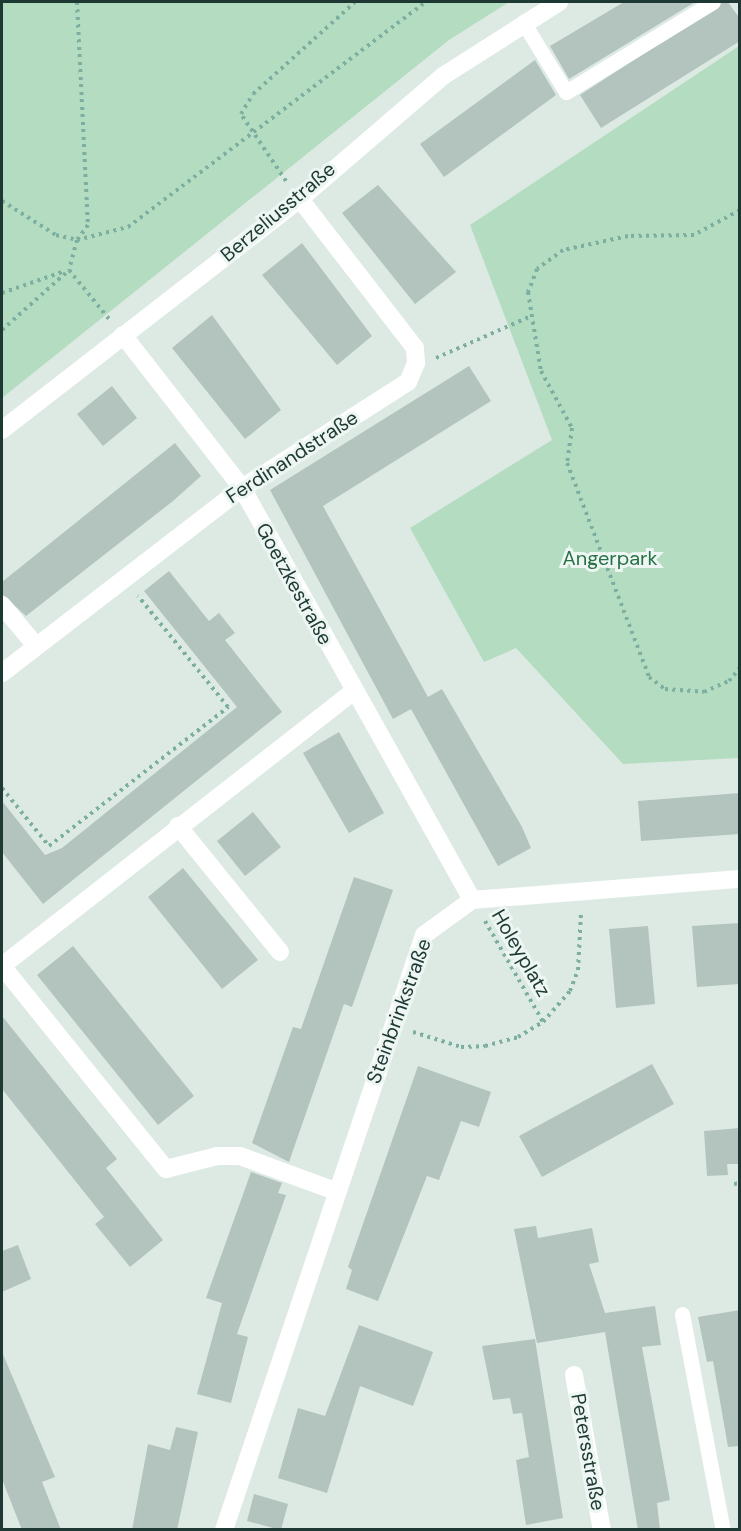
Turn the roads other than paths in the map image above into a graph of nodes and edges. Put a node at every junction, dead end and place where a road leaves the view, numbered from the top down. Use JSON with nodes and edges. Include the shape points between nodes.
{"nodes":[{"id":1,"x":559,"y":2,"type":"edge"},
{"id":2,"x":714,"y":2,"type":"edge"},
{"id":3,"x":523,"y":22,"type":"junction"},
{"id":4,"x":300,"y":199,"type":"junction"},
{"id":5,"x":123,"y":335,"type":"junction"},
{"id":6,"x":2,"y":430,"type":"edge"},
{"id":7,"x":242,"y":488,"type":"junction"},
{"id":8,"x":2,"y":605,"type":"edge"},
{"id":9,"x":36,"y":646,"type":"junction"},
{"id":10,"x":2,"y":673,"type":"edge"},
{"id":11,"x":353,"y":692,"type":"junction"},
{"id":12,"x":178,"y":826,"type":"junction"},
{"id":13,"x":740,"y":879,"type":"edge"},
{"id":14,"x":472,"y":900,"type":"junction"},
{"id":15,"x":280,"y":952,"type":"dead end"},
{"id":16,"x":2,"y":966,"type":"edge"},
{"id":17,"x":335,"y":1191,"type":"junction"},
{"id":18,"x":682,"y":1314,"type":"dead end"},
{"id":19,"x":574,"y":1375,"type":"dead end"},
{"id":20,"x":224,"y":1530,"type":"edge"},
{"id":21,"x":602,"y":1530,"type":"edge"},
{"id":22,"x":723,"y":1530,"type":"edge"}],
"edges":[{"from":1,"to":3,"type":"street","name":"Berzeliusstraße"},
{"from":2,"to":3,"type":"lane","via":[[566,92]]},
{"from":3,"to":4,"type":"street","name":"Berzeliusstraße","via":[[443,76]]},
{"from":4,"to":5,"type":"street","name":"Berzeliusstraße"},
{"from":4,"to":7,"type":"street","name":"Ferdinandstraße","via":[[415,348],[416,363],[408,382]]},
{"from":5,"to":6,"type":"street","name":"Berzeliusstraße"},
{"from":5,"to":7,"type":"street","name":"Goetzkestraße"},
{"from":7,"to":9,"type":"street","name":"Ferdinandstraße"},
{"from":7,"to":11,"type":"street","name":"Goetzkestraße"},
{"from":8,"to":9,"type":"street"},
{"from":9,"to":10,"type":"street","name":"Ferdinandstraße"},
{"from":11,"to":12,"type":"street"},
{"from":11,"to":14,"type":"street","name":"Goetzkestraße"},
{"from":12,"to":15,"type":"street"},
{"from":12,"to":16,"type":"street"},
{"from":13,"to":14,"type":"street"},
{"from":14,"to":17,"type":"street","name":"Steinbrinkstraße","via":[[424,935]]},
{"from":16,"to":17,"type":"street","via":[[166,1169],[217,1156],[240,1156]]},
{"from":17,"to":20,"type":"street","name":"Steinbrinkstraße"},
{"from":18,"to":22,"type":"lane"},
{"from":19,"to":21,"type":"street","name":"Petersstraße"}]}
